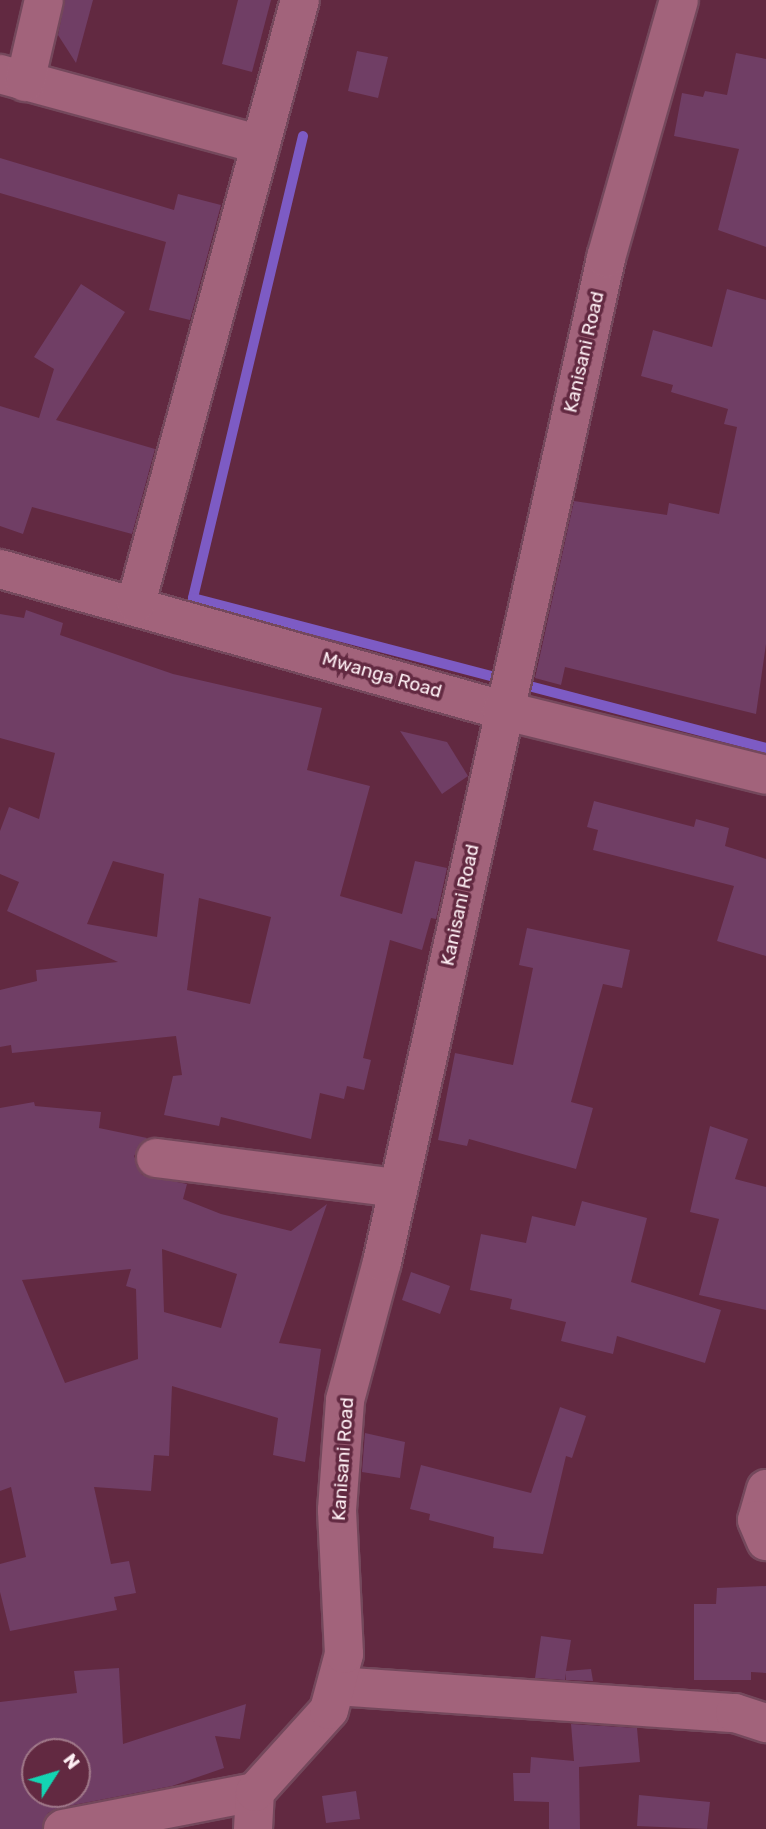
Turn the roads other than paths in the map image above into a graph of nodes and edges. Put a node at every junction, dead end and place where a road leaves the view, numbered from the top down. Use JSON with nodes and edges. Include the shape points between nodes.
{"nodes":[{"id":1,"x":44,"y":0,"type":"edge"},
{"id":2,"x":300,"y":0,"type":"edge"},
{"id":3,"x":678,"y":0,"type":"edge"},
{"id":4,"x":12,"y":78,"type":"edge"},
{"id":5,"x":261,"y":145,"type":"junction"},
{"id":6,"x":0,"y":569,"type":"edge"},
{"id":7,"x":136,"y":604,"type":"junction"},
{"id":8,"x":502,"y":710,"type":"junction"},
{"id":9,"x":766,"y":775,"type":"edge"},
{"id":10,"x":156,"y":1158,"type":"dead end"},
{"id":11,"x":398,"y":1188,"type":"junction"},
{"id":12,"x":766,"y":1489,"type":"edge"},
{"id":13,"x":766,"y":1541,"type":"edge"},
{"id":14,"x":336,"y":1686,"type":"junction"},
{"id":15,"x":766,"y":1723,"type":"edge"},
{"id":16,"x":254,"y":1811,"type":"edge"},
{"id":17,"x":63,"y":1829,"type":"edge"}],
"edges":[{"from":1,"to":4,"type":"street"},
{"from":2,"to":5,"type":"street"},
{"from":3,"to":8,"type":"street","name":"Kanisani Road","via":[[606,258]]},
{"from":4,"to":5,"type":"street"},
{"from":5,"to":7,"type":"street"},
{"from":6,"to":7,"type":"street","name":"Mwanga Road"},
{"from":7,"to":8,"type":"street","name":"Mwanga Road"},
{"from":8,"to":9,"type":"street","name":"Mwanga Road"},
{"from":8,"to":11,"type":"street","name":"Kanisani Road"},
{"from":10,"to":11,"type":"street"},
{"from":11,"to":14,"type":"street","name":"Kanisani Road","via":[[345,1399],[337,1510],[344,1654]]},
{"from":12,"to":13,"type":"street","via":[[757,1520]]},
{"from":14,"to":15,"type":"street","via":[[734,1713]]},
{"from":14,"to":16,"type":"street","name":"Kanisani Road","via":[[329,1710]]},
{"from":16,"to":17,"type":"street","name":"Kanisani Road"}]}
